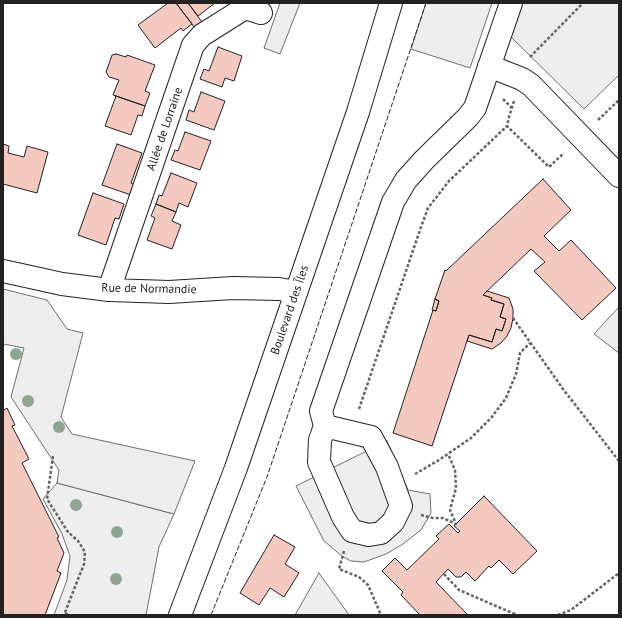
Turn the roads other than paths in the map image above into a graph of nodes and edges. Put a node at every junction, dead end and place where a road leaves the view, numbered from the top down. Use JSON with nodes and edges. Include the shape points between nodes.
{"nodes":[{"id":1,"x":391,"y":3,"type":"edge"},
{"id":2,"x":511,"y":3,"type":"edge"},
{"id":3,"x":261,"y":13,"type":"dead end"},
{"id":4,"x":489,"y":66,"type":"junction"},
{"id":5,"x":619,"y":176,"type":"edge"},
{"id":6,"x":3,"y":271,"type":"edge"},
{"id":7,"x":109,"y":290,"type":"junction"},
{"id":8,"x":296,"y":292,"type":"junction"},
{"id":9,"x":325,"y":426,"type":"junction"},
{"id":10,"x":180,"y":615,"type":"edge"}],
"edges":[{"from":1,"to":8,"type":"main road","name":"Boulevard des Îles","via":[[358,112]]},
{"from":2,"to":4,"type":"main road"},
{"from":3,"to":7,"type":"main road","name":"Allée de Lorraine","via":[[245,8],[202,35],[193,45]]},
{"from":4,"to":5,"type":"main road","via":[[531,85]]},
{"from":4,"to":9,"type":"main road","via":[[475,108],[406,180],[393,202],[321,411]]},
{"from":6,"to":7,"type":"main road","name":"Rue de Normandie","via":[[62,284]]},
{"from":7,"to":8,"type":"main road","name":"Rue de Normandie","via":[[169,292],[240,288]]},
{"from":8,"to":10,"type":"main road","name":"Boulevard des Îles","via":[[236,468]]},
{"from":9,"to":9,"type":"main road","via":[[371,437],[387,467],[402,506],[393,522],[381,532],[369,535],[352,531],[342,517],[319,462],[320,440]]}]}
